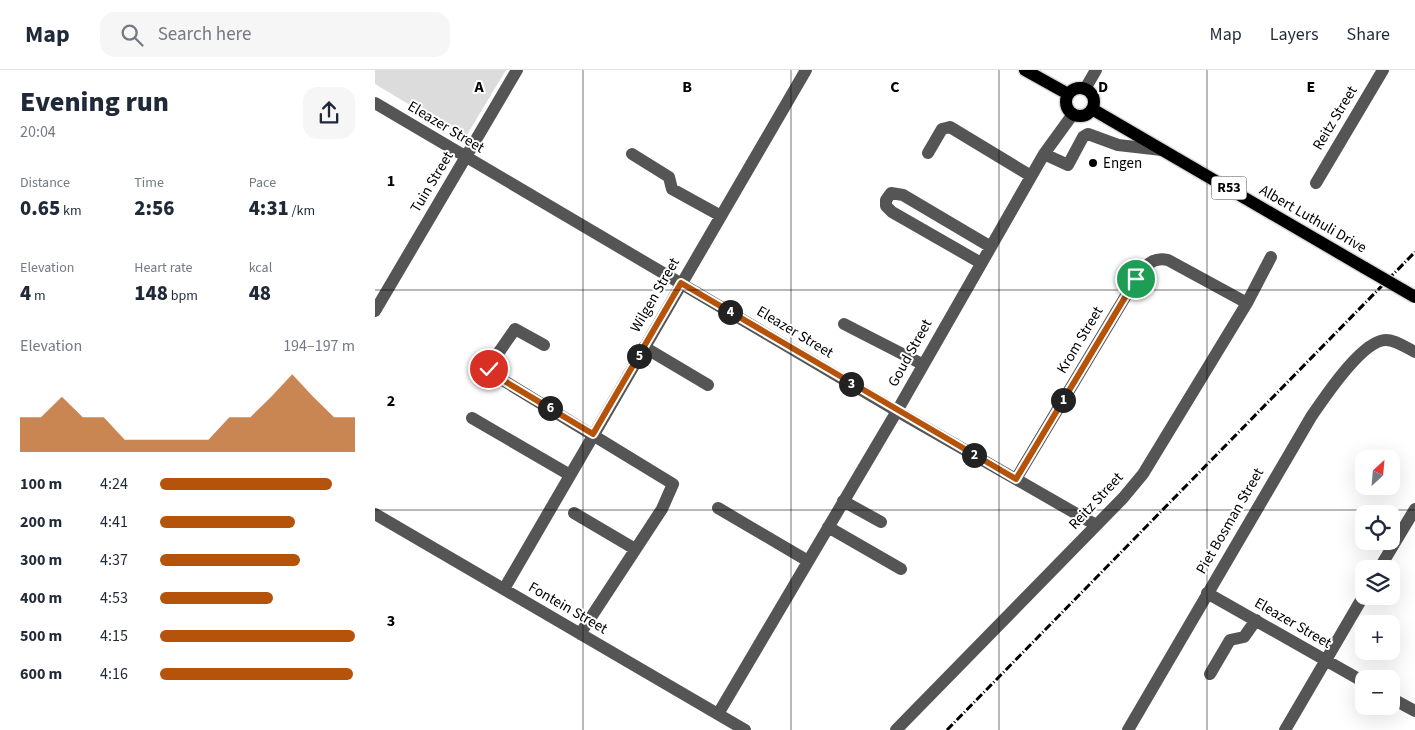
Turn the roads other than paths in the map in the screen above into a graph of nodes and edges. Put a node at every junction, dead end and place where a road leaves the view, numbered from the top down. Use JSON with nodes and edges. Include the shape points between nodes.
{"nodes":[{"id":1,"x":517,"y":70,"type":"edge"},
{"id":2,"x":806,"y":70,"type":"edge"},
{"id":3,"x":1025,"y":70,"type":"edge"},
{"id":4,"x":1096,"y":70,"type":"edge"},
{"id":5,"x":1383,"y":70,"type":"edge"},
{"id":6,"x":1085,"y":88,"type":"junction"},
{"id":7,"x":1068,"y":94,"type":"junction"},
{"id":8,"x":375,"y":103,"type":"edge"},
{"id":9,"x":1092,"y":109,"type":"junction"},
{"id":10,"x":1073,"y":114,"type":"junction"},
{"id":11,"x":1162,"y":150,"type":"junction"},
{"id":12,"x":928,"y":153,"type":"dead end"},
{"id":13,"x":632,"y":154,"type":"dead end"},
{"id":14,"x":1044,"y":154,"type":"junction"},
{"id":15,"x":465,"y":157,"type":"junction"},
{"id":16,"x":1031,"y":176,"type":"junction"},
{"id":17,"x":1316,"y":183,"type":"dead end"},
{"id":18,"x":721,"y":216,"type":"junction"},
{"id":19,"x":991,"y":247,"type":"junction"},
{"id":20,"x":1271,"y":256,"type":"dead end"},
{"id":21,"x":981,"y":263,"type":"junction"},
{"id":22,"x":681,"y":283,"type":"junction"},
{"id":23,"x":1415,"y":297,"type":"edge"},
{"id":24,"x":1247,"y":303,"type":"junction"},
{"id":25,"x":375,"y":311,"type":"edge"},
{"id":26,"x":844,"y":324,"type":"dead end"},
{"id":27,"x":544,"y":345,"type":"dead end"},
{"id":28,"x":644,"y":347,"type":"junction"},
{"id":29,"x":1415,"y":352,"type":"edge"},
{"id":30,"x":922,"y":364,"type":"junction"},
{"id":31,"x":708,"y":385,"type":"dead end"},
{"id":32,"x":897,"y":411,"type":"junction"},
{"id":33,"x":472,"y":418,"type":"dead end"},
{"id":34,"x":593,"y":434,"type":"junction"},
{"id":35,"x":570,"y":474,"type":"junction"},
{"id":36,"x":1016,"y":479,"type":"junction"},
{"id":37,"x":843,"y":501,"type":"junction"},
{"id":38,"x":718,"y":508,"type":"dead end"},
{"id":39,"x":1415,"y":509,"type":"edge"},
{"id":40,"x":574,"y":513,"type":"dead end"},
{"id":41,"x":375,"y":514,"type":"edge"},
{"id":42,"x":881,"y":522,"type":"dead end"},
{"id":43,"x":1096,"y":525,"type":"junction"},
{"id":44,"x":828,"y":527,"type":"junction"},
{"id":45,"x":635,"y":549,"type":"junction"},
{"id":46,"x":1384,"y":560,"type":"edge"},
{"id":47,"x":808,"y":561,"type":"junction"},
{"id":48,"x":901,"y":570,"type":"dead end"},
{"id":49,"x":504,"y":589,"type":"junction"},
{"id":50,"x":1207,"y":593,"type":"junction"},
{"id":51,"x":1358,"y":605,"type":"edge"},
{"id":52,"x":1256,"y":620,"type":"junction"},
{"id":53,"x":580,"y":634,"type":"junction"},
{"id":54,"x":1325,"y":660,"type":"junction"},
{"id":55,"x":1211,"y":674,"type":"dead end"},
{"id":56,"x":1355,"y":677,"type":"edge"},
{"id":57,"x":1400,"y":703,"type":"edge"},
{"id":58,"x":1415,"y":711,"type":"edge"},
{"id":59,"x":718,"y":714,"type":"junction"},
{"id":60,"x":745,"y":730,"type":"edge"},
{"id":61,"x":896,"y":730,"type":"edge"},
{"id":62,"x":1128,"y":730,"type":"edge"},
{"id":63,"x":1285,"y":730,"type":"edge"}],
"edges":[{"from":1,"to":15,"type":"street","name":"Tuin Street"},
{"from":2,"to":18,"type":"street","name":"Wilgen Street"},
{"from":3,"to":7,"type":"main road"},
{"from":4,"to":6,"type":"street"},
{"from":5,"to":17,"type":"street","name":"Reitz Street"},
{"from":6,"to":7,"type":"main road","via":[[1075,88]]},
{"from":6,"to":9,"type":"main road","via":[[1094,100]]},
{"from":7,"to":10,"type":"main road","via":[[1066,103]]},
{"from":8,"to":15,"type":"street","name":"Eleazer Street"},
{"from":9,"to":10,"type":"main road","via":[[1084,115]]},
{"from":9,"to":11,"type":"main road","name":"Albert Luthuli Drive","number":"R53"},
{"from":10,"to":14,"type":"street","name":"Goud Street"},
{"from":11,"to":14,"type":"street","via":[[1118,145],[1088,134],[1083,137],[1068,165]]},
{"from":11,"to":23,"type":"main road","name":"Albert Luthuli Drive","number":"R53","bridge":true},
{"from":12,"to":16,"type":"street","via":[[942,129],[950,127]]},
{"from":13,"to":18,"type":"street","via":[[669,177],[672,189]]},
{"from":14,"to":16,"type":"street","name":"Goud Street"},
{"from":15,"to":22,"type":"street","name":"Eleazer Street"},
{"from":15,"to":25,"type":"street","name":"Tuin Street"},
{"from":16,"to":19,"type":"street","name":"Goud Street"},
{"from":18,"to":22,"type":"street","name":"Wilgen Street"},
{"from":19,"to":21,"type":"street","name":"Goud Street"},
{"from":19,"to":21,"type":"street","via":[[903,195],[891,193],[886,200],[886,206],[892,212]]},
{"from":20,"to":24,"type":"street","name":"Reitz Street"},
{"from":21,"to":30,"type":"street","name":"Goud Street"},
{"from":22,"to":28,"type":"street","name":"Wilgen Street"},
{"from":22,"to":32,"type":"street","name":"Eleazer Street"},
{"from":24,"to":36,"type":"street","name":"Krom Street","via":[[1168,260],[1157,259],[1144,266]]},
{"from":24,"to":43,"type":"street","name":"Reitz Street","via":[[1153,462]]},
{"from":26,"to":30,"type":"street"},
{"from":27,"to":34,"type":"street","via":[[515,329],[489,369]]},
{"from":28,"to":31,"type":"street"},
{"from":28,"to":34,"type":"street","name":"Wilgen Street"},
{"from":29,"to":50,"type":"street","name":"Piet Bosman Street","via":[[1393,341],[1378,342],[1336,382],[1311,417]]},
{"from":30,"to":32,"type":"street","name":"Goud Street"},
{"from":32,"to":36,"type":"street","name":"Eleazer Street"},
{"from":32,"to":37,"type":"street","name":"Goud Street"},
{"from":33,"to":35,"type":"street"},
{"from":34,"to":35,"type":"street","name":"Wilgen Street"},
{"from":34,"to":45,"type":"street","via":[[673,484],[662,509]]},
{"from":35,"to":49,"type":"street","name":"Wilgen Street"},
{"from":36,"to":43,"type":"street","name":"Eleazer Street"},
{"from":37,"to":42,"type":"street"},
{"from":37,"to":44,"type":"street","name":"Goud Street"},
{"from":38,"to":47,"type":"street"},
{"from":39,"to":46,"type":"street"},
{"from":40,"to":45,"type":"street"},
{"from":41,"to":49,"type":"street","name":"Fontein Street"},
{"from":43,"to":61,"type":"street","name":"Reitz Street"},
{"from":44,"to":47,"type":"street","name":"Goud Street"},
{"from":44,"to":48,"type":"street"},
{"from":45,"to":53,"type":"street"},
{"from":47,"to":59,"type":"street","name":"Goud Street"},
{"from":49,"to":53,"type":"street","name":"Fontein Street"},
{"from":50,"to":52,"type":"street","name":"Eleazer Street"},
{"from":50,"to":62,"type":"street","name":"Piet Bosman Street"},
{"from":51,"to":54,"type":"street"},
{"from":52,"to":54,"type":"street","name":"Eleazer Street"},
{"from":52,"to":55,"type":"street","via":[[1244,637],[1230,640]]},
{"from":53,"to":59,"type":"street","name":"Fontein Street"},
{"from":54,"to":56,"type":"street","name":"Eleazer Street"},
{"from":54,"to":63,"type":"street"},
{"from":57,"to":58,"type":"street"},
{"from":59,"to":60,"type":"street","name":"Fontein Street"}]}
